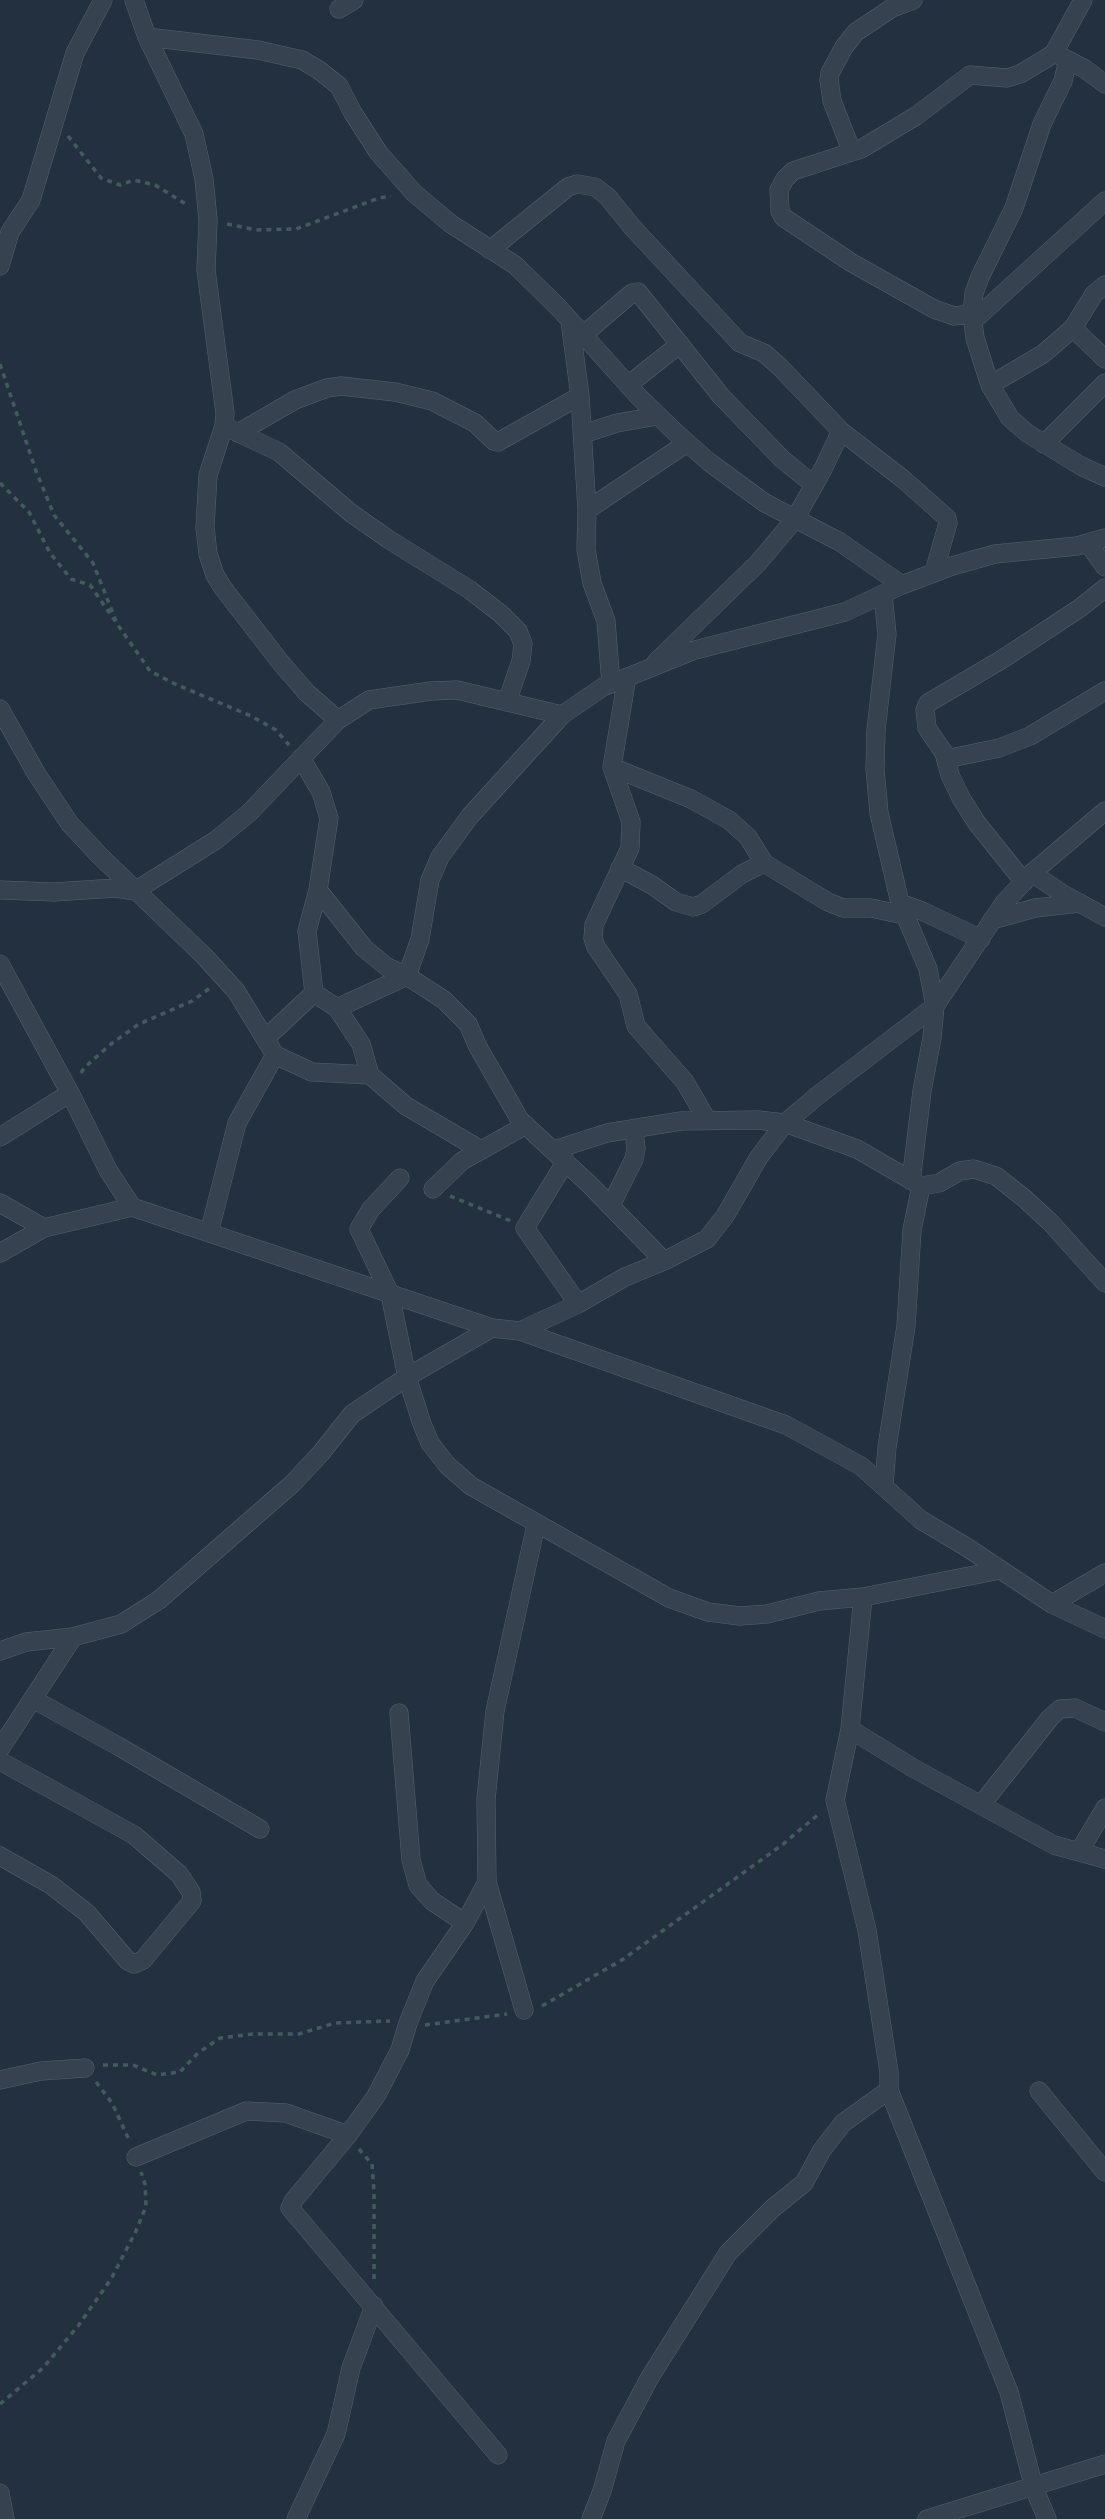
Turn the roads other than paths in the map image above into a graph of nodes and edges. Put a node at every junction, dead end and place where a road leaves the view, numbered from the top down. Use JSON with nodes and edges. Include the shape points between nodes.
{"nodes":[{"id":1,"x":103,"y":0,"type":"edge"},
{"id":2,"x":134,"y":0,"type":"edge"},
{"id":3,"x":913,"y":0,"type":"edge"},
{"id":4,"x":1083,"y":0,"type":"edge"},
{"id":5,"x":148,"y":37,"type":"junction"},
{"id":6,"x":1061,"y":57,"type":"junction"},
{"id":7,"x":1105,"y":85,"type":"edge"},
{"id":8,"x":852,"y":152,"type":"junction"},
{"id":9,"x":1103,"y":209,"type":"edge"},
{"id":10,"x":490,"y":250,"type":"junction"},
{"id":11,"x":0,"y":266,"type":"edge"},
{"id":12,"x":1105,"y":285,"type":"edge"},
{"id":13,"x":972,"y":317,"type":"junction"},
{"id":14,"x":570,"y":321,"type":"junction"},
{"id":15,"x":1073,"y":328,"type":"junction"},
{"id":16,"x":583,"y":335,"type":"junction"},
{"id":17,"x":680,"y":344,"type":"junction"},
{"id":18,"x":1105,"y":359,"type":"edge"},
{"id":19,"x":1105,"y":383,"type":"edge"},
{"id":20,"x":628,"y":385,"type":"junction"},
{"id":21,"x":990,"y":385,"type":"junction"},
{"id":22,"x":580,"y":396,"type":"junction"},
{"id":23,"x":657,"y":416,"type":"junction"},
{"id":24,"x":231,"y":430,"type":"junction"},
{"id":25,"x":841,"y":431,"type":"junction"},
{"id":26,"x":583,"y":435,"type":"junction"},
{"id":27,"x":687,"y":443,"type":"junction"},
{"id":28,"x":1044,"y":444,"type":"junction"},
{"id":29,"x":1104,"y":476,"type":"edge"},
{"id":30,"x":814,"y":485,"type":"junction"},
{"id":31,"x":587,"y":510,"type":"junction"},
{"id":32,"x":795,"y":519,"type":"junction"},
{"id":33,"x":1097,"y":540,"type":"edge"},
{"id":34,"x":1105,"y":566,"type":"edge"},
{"id":35,"x":934,"y":572,"type":"junction"},
{"id":36,"x":902,"y":585,"type":"junction"},
{"id":37,"x":1105,"y":588,"type":"edge"},
{"id":38,"x":883,"y":595,"type":"junction"},
{"id":39,"x":650,"y":668,"type":"junction"},
{"id":40,"x":619,"y":680,"type":"junction"},
{"id":41,"x":1105,"y":691,"type":"edge"},
{"id":42,"x":507,"y":702,"type":"junction"},
{"id":43,"x":0,"y":709,"type":"edge"},
{"id":44,"x":562,"y":715,"type":"junction"},
{"id":45,"x":338,"y":720,"type":"junction"},
{"id":46,"x":301,"y":758,"type":"junction"},
{"id":47,"x":946,"y":759,"type":"junction"},
{"id":48,"x":612,"y":766,"type":"junction"},
{"id":49,"x":1105,"y":810,"type":"edge"},
{"id":50,"x":764,"y":863,"type":"junction"},
{"id":51,"x":620,"y":868,"type":"junction"},
{"id":52,"x":1028,"y":877,"type":"junction"},
{"id":53,"x":0,"y":890,"type":"edge"},
{"id":54,"x":318,"y":890,"type":"junction"},
{"id":55,"x":135,"y":891,"type":"junction"},
{"id":56,"x":1080,"y":903,"type":"junction"},
{"id":57,"x":902,"y":909,"type":"junction"},
{"id":58,"x":1105,"y":916,"type":"edge"},
{"id":59,"x":992,"y":920,"type":"junction"},
{"id":60,"x":981,"y":939,"type":"junction"},
{"id":61,"x":0,"y":964,"type":"edge"},
{"id":62,"x":407,"y":976,"type":"junction"},
{"id":63,"x":314,"y":993,"type":"junction"},
{"id":64,"x":935,"y":1006,"type":"junction"},
{"id":65,"x":337,"y":1008,"type":"junction"},
{"id":66,"x":266,"y":1038,"type":"junction"},
{"id":67,"x":275,"y":1055,"type":"junction"},
{"id":68,"x":370,"y":1075,"type":"junction"},
{"id":69,"x":70,"y":1093,"type":"junction"},
{"id":70,"x":708,"y":1119,"type":"junction"},
{"id":71,"x":785,"y":1123,"type":"junction"},
{"id":72,"x":526,"y":1125,"type":"junction"},
{"id":73,"x":3,"y":1127,"type":"edge"},
{"id":74,"x":634,"y":1129,"type":"junction"},
{"id":75,"x":481,"y":1150,"type":"junction"},
{"id":76,"x":560,"y":1155,"type":"junction"},
{"id":77,"x":400,"y":1178,"type":"dead end"},
{"id":78,"x":916,"y":1183,"type":"junction"},
{"id":79,"x":433,"y":1189,"type":"road end"},
{"id":80,"x":0,"y":1203,"type":"edge"},
{"id":81,"x":611,"y":1205,"type":"junction"},
{"id":82,"x":132,"y":1207,"type":"junction"},
{"id":83,"x":44,"y":1228,"type":"junction"},
{"id":84,"x":209,"y":1233,"type":"junction"},
{"id":85,"x":0,"y":1253,"type":"edge"},
{"id":86,"x":664,"y":1261,"type":"junction"},
{"id":87,"x":1105,"y":1283,"type":"edge"},
{"id":88,"x":390,"y":1294,"type":"junction"},
{"id":89,"x":578,"y":1304,"type":"junction"},
{"id":90,"x":492,"y":1328,"type":"junction"},
{"id":91,"x":520,"y":1331,"type":"junction"},
{"id":92,"x":407,"y":1377,"type":"junction"},
{"id":93,"x":884,"y":1485,"type":"junction"},
{"id":94,"x":536,"y":1525,"type":"junction"},
{"id":95,"x":1000,"y":1570,"type":"junction"},
{"id":96,"x":1105,"y":1573,"type":"edge"},
{"id":97,"x":863,"y":1597,"type":"junction"},
{"id":98,"x":1052,"y":1604,"type":"junction"},
{"id":99,"x":1105,"y":1629,"type":"edge"},
{"id":100,"x":73,"y":1637,"type":"junction"},
{"id":101,"x":0,"y":1651,"type":"edge"},
{"id":102,"x":33,"y":1699,"type":"junction"},
{"id":103,"x":399,"y":1713,"type":"dead end"},
{"id":104,"x":1105,"y":1722,"type":"edge"},
{"id":105,"x":850,"y":1728,"type":"junction"},
{"id":106,"x":0,"y":1749,"type":"edge"},
{"id":107,"x":0,"y":1761,"type":"edge"},
{"id":108,"x":981,"y":1805,"type":"junction"},
{"id":109,"x":1105,"y":1808,"type":"edge"},
{"id":110,"x":260,"y":1829,"type":"dead end"},
{"id":111,"x":1079,"y":1852,"type":"junction"},
{"id":112,"x":0,"y":1856,"type":"edge"},
{"id":113,"x":1105,"y":1859,"type":"edge"},
{"id":114,"x":487,"y":1882,"type":"junction"},
{"id":115,"x":465,"y":1923,"type":"junction"},
{"id":116,"x":524,"y":2010,"type":"road end"},
{"id":117,"x":85,"y":2068,"type":"road end"},
{"id":118,"x":0,"y":2080,"type":"edge"},
{"id":119,"x":889,"y":2090,"type":"junction"},
{"id":120,"x":1039,"y":2091,"type":"dead end"},
{"id":121,"x":348,"y":2136,"type":"junction"},
{"id":122,"x":136,"y":2157,"type":"road end"},
{"id":123,"x":1105,"y":2172,"type":"edge"},
{"id":124,"x":374,"y":2306,"type":"junction"},
{"id":125,"x":498,"y":2455,"type":"dead end"},
{"id":126,"x":1105,"y":2464,"type":"edge"},
{"id":127,"x":1034,"y":2488,"type":"junction"},
{"id":128,"x":0,"y":2493,"type":"edge"},
{"id":129,"x":5,"y":2519,"type":"edge"},
{"id":130,"x":296,"y":2519,"type":"edge"},
{"id":131,"x":592,"y":2519,"type":"edge"},
{"id":132,"x":927,"y":2519,"type":"edge"},
{"id":133,"x":1047,"y":2519,"type":"edge"}],
"edges":[{"from":1,"to":11,"type":"street","via":[[75,53],[32,200],[10,232]]},
{"from":2,"to":5,"type":"street"},
{"from":3,"to":8,"type":"street","via":[[856,32],[831,74],[832,102]]},
{"from":4,"to":6,"type":"street"},
{"from":5,"to":10,"type":"street","via":[[258,50],[302,60],[319,70],[338,86],[373,145],[407,186],[440,216]]},
{"from":5,"to":24,"type":"street","via":[[194,134],[202,166],[215,352]]},
{"from":6,"to":7,"type":"street"},
{"from":6,"to":8,"type":"street","via":[[1014,76],[970,75],[916,116]]},
{"from":6,"to":13,"type":"street","via":[[1063,81],[1042,124],[1014,208],[980,276]]},
{"from":8,"to":13,"type":"street","via":[[789,175],[779,190],[781,215],[934,309]]},
{"from":9,"to":13,"type":"street"},
{"from":10,"to":14,"type":"street","via":[[516,265]]},
{"from":10,"to":25,"type":"street","via":[[568,187],[594,187],[740,343],[780,367]]},
{"from":12,"to":15,"type":"street"},
{"from":13,"to":21,"type":"street"},
{"from":14,"to":16,"type":"street"},
{"from":14,"to":22,"type":"street"},
{"from":15,"to":18,"type":"street"},
{"from":15,"to":21,"type":"street","via":[[1043,354]]},
{"from":16,"to":17,"type":"street","via":[[636,292]]},
{"from":16,"to":20,"type":"street"},
{"from":17,"to":20,"type":"street"},
{"from":17,"to":30,"type":"street","via":[[721,397]]},
{"from":19,"to":28,"type":"street"},
{"from":20,"to":23,"type":"street"},
{"from":21,"to":28,"type":"street","via":[[1010,418]]},
{"from":22,"to":24,"type":"street","via":[[498,442],[432,401],[341,386],[295,400]]},
{"from":22,"to":26,"type":"street"},
{"from":23,"to":26,"type":"street"},
{"from":23,"to":27,"type":"street"},
{"from":24,"to":42,"type":"street","via":[[279,452],[351,513],[470,590],[518,631],[523,644]]},
{"from":24,"to":45,"type":"street","via":[[208,475],[206,491],[205,527],[215,575],[293,678]]},
{"from":25,"to":30,"type":"street"},
{"from":25,"to":35,"type":"street","via":[[945,515],[948,523]]},
{"from":26,"to":31,"type":"street"},
{"from":27,"to":31,"type":"street"},
{"from":27,"to":32,"type":"street","via":[[737,484]]},
{"from":28,"to":29,"type":"street"},
{"from":30,"to":32,"type":"street"},
{"from":31,"to":40,"type":"street","via":[[588,565]]},
{"from":32,"to":36,"type":"street","via":[[840,542]]},
{"from":32,"to":39,"type":"street","via":[[736,585]]},
{"from":33,"to":34,"type":"street"},
{"from":33,"to":35,"type":"street","via":[[995,554]]},
{"from":35,"to":36,"type":"street"},
{"from":36,"to":38,"type":"street"},
{"from":37,"to":47,"type":"street","via":[[1001,660],[928,703],[925,725]]},
{"from":38,"to":39,"type":"street","via":[[845,612],[695,650]]},
{"from":38,"to":57,"type":"street","via":[[887,634],[875,769],[879,813]]},
{"from":39,"to":40,"type":"street"},
{"from":40,"to":44,"type":"street"},
{"from":40,"to":48,"type":"street"},
{"from":41,"to":47,"type":"street","via":[[1030,736]]},
{"from":42,"to":44,"type":"street"},
{"from":42,"to":45,"type":"street","via":[[457,690],[431,691],[369,700]]},
{"from":43,"to":55,"type":"street","via":[[54,804]]},
{"from":44,"to":62,"type":"street","via":[[470,816],[440,857]]},
{"from":45,"to":46,"type":"street"},
{"from":46,"to":54,"type":"street","via":[[328,812]]},
{"from":46,"to":55,"type":"street","via":[[249,813]]},
{"from":47,"to":52,"type":"street","via":[[953,782],[976,822]]},
{"from":48,"to":50,"type":"street","via":[[729,820],[748,837]]},
{"from":48,"to":51,"type":"street","via":[[631,822],[630,848]]},
{"from":49,"to":52,"type":"street"},
{"from":50,"to":51,"type":"street","via":[[693,907],[676,902]]},
{"from":50,"to":57,"type":"street","via":[[844,908]]},
{"from":51,"to":70,"type":"street","via":[[594,925],[596,947],[626,990],[636,1026],[685,1082]]},
{"from":52,"to":56,"type":"street"},
{"from":52,"to":59,"type":"street"},
{"from":53,"to":55,"type":"street"},
{"from":54,"to":62,"type":"street","via":[[364,948]]},
{"from":54,"to":63,"type":"street","via":[[307,931]]},
{"from":55,"to":66,"type":"street","via":[[236,991]]},
{"from":56,"to":58,"type":"street"},
{"from":56,"to":59,"type":"street","via":[[1035,908]]},
{"from":57,"to":60,"type":"street","via":[[922,911]]},
{"from":57,"to":64,"type":"street","via":[[928,969]]},
{"from":59,"to":60,"type":"street"},
{"from":60,"to":64,"type":"street"},
{"from":61,"to":69,"type":"street"},
{"from":62,"to":65,"type":"street"},
{"from":62,"to":72,"type":"street","via":[[444,1000],[468,1024]]},
{"from":63,"to":65,"type":"street"},
{"from":63,"to":66,"type":"street"},
{"from":64,"to":71,"type":"street"},
{"from":64,"to":78,"type":"street","via":[[920,1104]]},
{"from":65,"to":68,"type":"street","via":[[360,1044]]},
{"from":66,"to":67,"type":"street"},
{"from":67,"to":68,"type":"street","via":[[312,1072]]},
{"from":67,"to":84,"type":"street","via":[[237,1123]]},
{"from":68,"to":75,"type":"street","via":[[406,1106]]},
{"from":69,"to":73,"type":"street"},
{"from":69,"to":82,"type":"street"},
{"from":70,"to":71,"type":"street"},
{"from":70,"to":74,"type":"street"},
{"from":71,"to":78,"type":"street","via":[[858,1149]]},
{"from":71,"to":86,"type":"street","via":[[759,1157],[715,1232]]},
{"from":72,"to":75,"type":"street"},
{"from":72,"to":76,"type":"street"},
{"from":74,"to":76,"type":"street","via":[[607,1132]]},
{"from":74,"to":81,"type":"street","via":[[634,1160]]},
{"from":75,"to":79,"type":"street"},
{"from":76,"to":81,"type":"street"},
{"from":76,"to":89,"type":"street","via":[[526,1228]]},
{"from":77,"to":88,"type":"street","via":[[359,1229]]},
{"from":78,"to":87,"type":"street","via":[[939,1183],[966,1169],[996,1176],[1051,1223]]},
{"from":78,"to":93,"type":"street","via":[[906,1326]]},
{"from":80,"to":83,"type":"street"},
{"from":81,"to":86,"type":"street"},
{"from":82,"to":83,"type":"street"},
{"from":82,"to":84,"type":"street"},
{"from":83,"to":85,"type":"street"},
{"from":84,"to":88,"type":"street"},
{"from":86,"to":89,"type":"street"},
{"from":88,"to":90,"type":"street"},
{"from":88,"to":92,"type":"street"},
{"from":89,"to":91,"type":"street"},
{"from":90,"to":91,"type":"street"},
{"from":90,"to":92,"type":"street"},
{"from":91,"to":93,"type":"street","via":[[786,1425],[862,1466]]},
{"from":92,"to":94,"type":"street","via":[[430,1443],[447,1465],[471,1486]]},
{"from":92,"to":100,"type":"street","via":[[352,1414],[292,1484],[159,1601],[121,1624]]},
{"from":93,"to":95,"type":"street","via":[[921,1520]]},
{"from":94,"to":97,"type":"street","via":[[669,1598],[708,1612],[767,1614],[819,1601]]},
{"from":94,"to":114,"type":"street","via":[[495,1711],[485,1799]]},
{"from":95,"to":97,"type":"street"},
{"from":95,"to":98,"type":"street"},
{"from":96,"to":98,"type":"street"},
{"from":97,"to":105,"type":"street"},
{"from":98,"to":99,"type":"street"},
{"from":100,"to":101,"type":"street","via":[[26,1642]]},
{"from":100,"to":102,"type":"street"},
{"from":102,"to":106,"type":"street"},
{"from":102,"to":110,"type":"street"},
{"from":103,"to":115,"type":"street","via":[[411,1860],[418,1885],[432,1901]]},
{"from":104,"to":108,"type":"street","via":[[1075,1708],[1059,1709]]},
{"from":105,"to":108,"type":"street"},
{"from":105,"to":119,"type":"street","via":[[835,1800],[867,1930]]},
{"from":107,"to":112,"type":"street","via":[[134,1835],[179,1874],[192,1901],[143,1960],[134,1964],[87,1913],[51,1885]]},
{"from":108,"to":111,"type":"street","via":[[1054,1845]]},
{"from":109,"to":111,"type":"street"},
{"from":111,"to":113,"type":"street"},
{"from":114,"to":115,"type":"street"},
{"from":114,"to":116,"type":"street"},
{"from":115,"to":121,"type":"street","via":[[425,1981],[400,2050]]},
{"from":117,"to":118,"type":"street"},
{"from":119,"to":127,"type":"street","via":[[1009,2392]]},
{"from":119,"to":131,"type":"street","via":[[843,2123],[804,2183],[728,2253],[650,2377],[616,2441]]},
{"from":120,"to":123,"type":"street"},
{"from":121,"to":122,"type":"street","via":[[286,2113],[246,2111]]},
{"from":121,"to":124,"type":"street","via":[[290,2208]]},
{"from":124,"to":125,"type":"street"},
{"from":124,"to":130,"type":"street","via":[[351,2368],[336,2434]]},
{"from":126,"to":127,"type":"street"},
{"from":127,"to":132,"type":"street"},
{"from":127,"to":133,"type":"street"},
{"from":128,"to":129,"type":"street"}]}
